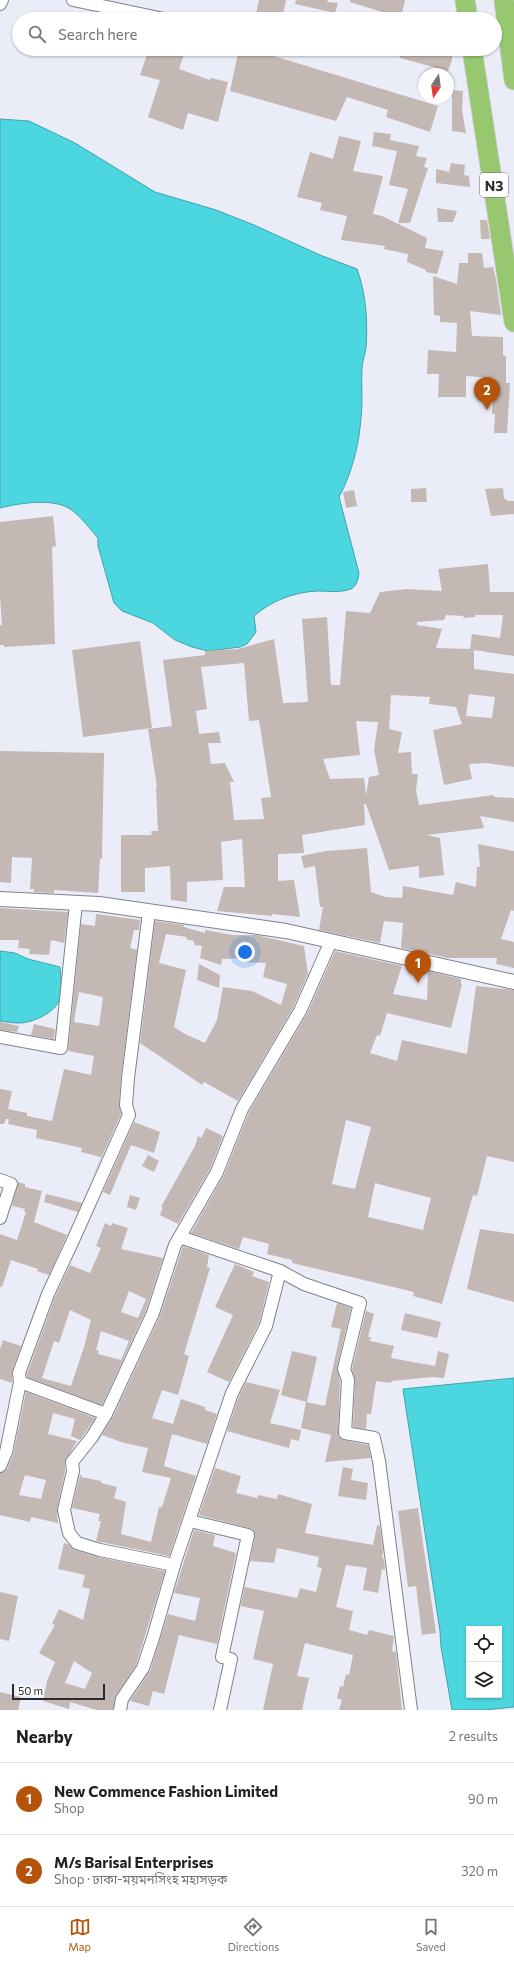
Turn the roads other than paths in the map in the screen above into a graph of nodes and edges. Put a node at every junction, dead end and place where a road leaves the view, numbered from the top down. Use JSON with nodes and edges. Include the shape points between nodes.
{"nodes":[{"id":1,"x":2,"y":0,"type":"edge"},
{"id":2,"x":72,"y":0,"type":"edge"},
{"id":3,"x":465,"y":0,"type":"edge"},
{"id":4,"x":504,"y":0,"type":"edge"},
{"id":5,"x":0,"y":4,"type":"edge"},
{"id":6,"x":130,"y":12,"type":"edge"},
{"id":7,"x":467,"y":12,"type":"edge"},
{"id":8,"x":473,"y":56,"type":"edge"},
{"id":9,"x":514,"y":80,"type":"edge"},
{"id":10,"x":514,"y":322,"type":"edge"},
{"id":11,"x":0,"y":899,"type":"edge"},
{"id":12,"x":76,"y":903,"type":"junction"},
{"id":13,"x":149,"y":912,"type":"junction"},
{"id":14,"x":331,"y":941,"type":"junction"},
{"id":15,"x":514,"y":982,"type":"edge"},
{"id":16,"x":0,"y":1037,"type":"edge"},
{"id":17,"x":0,"y":1180,"type":"edge"},
{"id":18,"x":0,"y":1218,"type":"edge"},
{"id":19,"x":180,"y":1237,"type":"junction"},
{"id":20,"x":280,"y":1271,"type":"junction"},
{"id":21,"x":20,"y":1382,"type":"junction"},
{"id":22,"x":106,"y":1414,"type":"junction"},
{"id":23,"x":0,"y":1466,"type":"edge"},
{"id":24,"x":190,"y":1521,"type":"junction"},
{"id":25,"x":174,"y":1566,"type":"junction"},
{"id":26,"x":120,"y":1710,"type":"edge"},
{"id":27,"x":220,"y":1710,"type":"edge"},
{"id":28,"x":411,"y":1710,"type":"edge"}],
"edges":[{"from":1,"to":5,"type":"street"},
{"from":2,"to":6,"type":"street"},
{"from":3,"to":7,"type":"highway"},
{"from":4,"to":9,"type":"highway"},
{"from":8,"to":10,"type":"highway","number":"N3"},
{"from":11,"to":12,"type":"street"},
{"from":12,"to":13,"type":"street"},
{"from":12,"to":16,"type":"street","via":[[61,1048]]},
{"from":13,"to":14,"type":"street","via":[[286,931]]},
{"from":13,"to":21,"type":"street","via":[[128,1078],[126,1105],[129,1115],[48,1294],[19,1373]]},
{"from":14,"to":15,"type":"street"},
{"from":14,"to":19,"type":"street","via":[[300,1011],[242,1109],[217,1172]]},
{"from":17,"to":18,"type":"street","via":[[11,1184]]},
{"from":19,"to":20,"type":"street"},
{"from":19,"to":22,"type":"street","via":[[159,1290],[153,1313]]},
{"from":20,"to":24,"type":"street","via":[[266,1326],[232,1393]]},
{"from":20,"to":28,"type":"street","via":[[304,1284],[360,1303],[344,1369],[348,1380],[344,1433],[374,1438]]},
{"from":21,"to":22,"type":"street"},
{"from":21,"to":23,"type":"street","via":[[6,1452]]},
{"from":22,"to":25,"type":"street","via":[[72,1462],[73,1471],[64,1510],[70,1533],[77,1543]]},
{"from":24,"to":25,"type":"street"},
{"from":24,"to":27,"type":"street","via":[[248,1535],[222,1657],[231,1659]]},
{"from":25,"to":26,"type":"street","via":[[143,1668],[122,1699]]}]}
